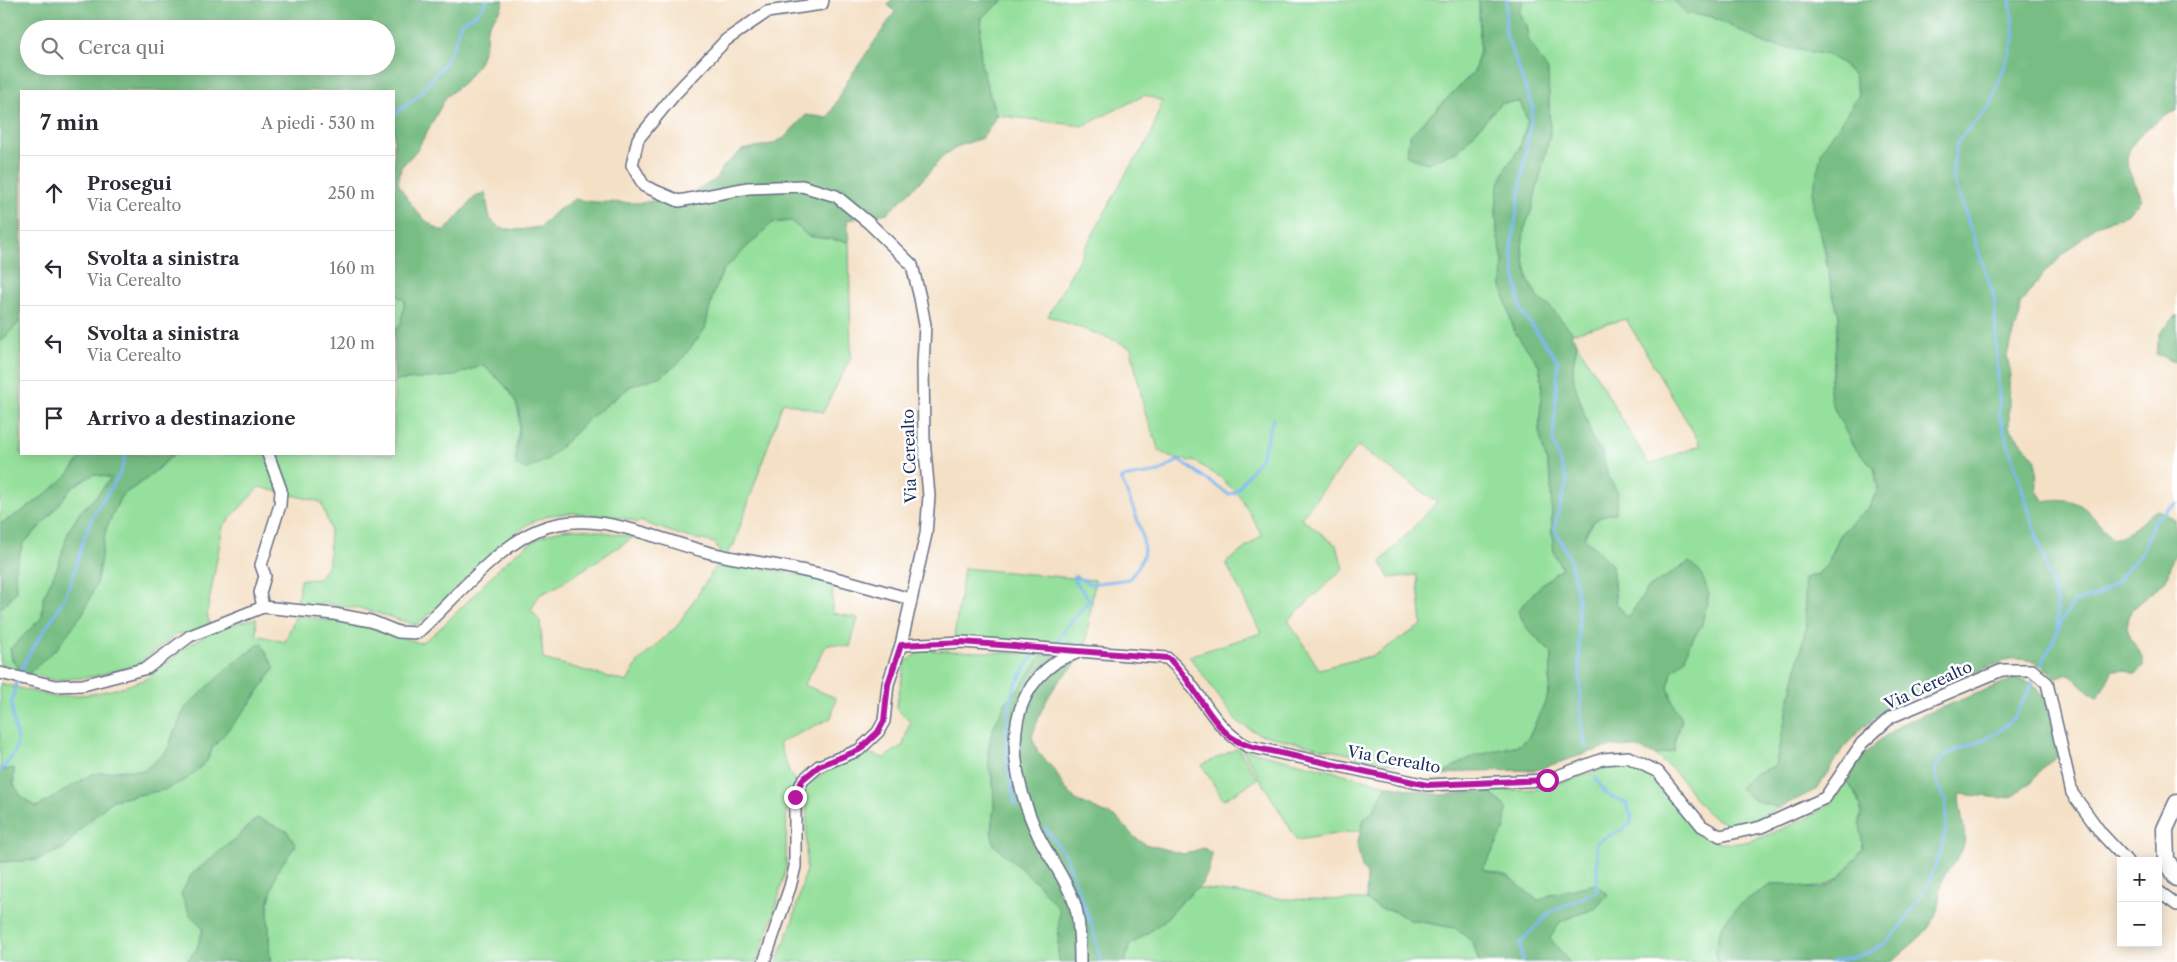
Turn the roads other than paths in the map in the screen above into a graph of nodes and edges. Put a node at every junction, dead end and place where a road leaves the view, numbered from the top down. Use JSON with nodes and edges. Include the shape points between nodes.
{"nodes":[{"id":1,"x":823,"y":0,"type":"edge"},
{"id":2,"x":268,"y":455,"type":"edge"},
{"id":3,"x":910,"y":599,"type":"junction"},
{"id":4,"x":263,"y":607,"type":"junction"},
{"id":5,"x":901,"y":645,"type":"junction"},
{"id":6,"x":1082,"y":650,"type":"junction"},
{"id":7,"x":0,"y":672,"type":"edge"},
{"id":8,"x":2177,"y":804,"type":"edge"},
{"id":9,"x":2124,"y":857,"type":"edge"},
{"id":10,"x":2177,"y":878,"type":"edge"},
{"id":11,"x":2162,"y":894,"type":"edge"},
{"id":12,"x":2177,"y":905,"type":"edge"},
{"id":13,"x":764,"y":962,"type":"edge"},
{"id":14,"x":1080,"y":962,"type":"edge"}],
"edges":[{"from":1,"to":3,"type":"street","name":"Via Cerealto","via":[[822,4],[767,12],[726,40],[638,139],[632,165],[644,186],[679,201],[748,188],[793,186],[836,196],[912,265],[924,325],[924,439],[929,496],[926,534]]},
{"from":2,"to":4,"type":"street","via":[[281,490],[280,505],[260,565],[265,576],[260,593]]},
{"from":3,"to":4,"type":"street","via":[[802,570],[708,553],[644,532],[586,520],[558,523],[536,530],[510,546],[417,633],[398,632],[371,620]]},
{"from":3,"to":5,"type":"street","name":"Via Cerealto"},
{"from":4,"to":7,"type":"street","via":[[190,636],[147,668],[83,685],[55,686]]},
{"from":5,"to":6,"type":"street","name":"Via Cerealto","via":[[962,642]]},
{"from":5,"to":13,"type":"street","name":"Via Cerealto","via":[[888,684],[884,721],[878,732],[859,750],[819,766],[802,780],[795,797],[794,867],[790,887]]},
{"from":6,"to":9,"type":"street","name":"Via Cerealto","via":[[1168,658],[1222,728],[1247,746],[1427,785],[1547,780],[1603,759],[1628,757],[1658,772],[1702,826],[1720,836],[1761,827],[1825,798],[1862,743],[1891,717],[2002,670],[2032,670],[2048,683],[2072,793],[2101,833]]},
{"from":6,"to":14,"type":"street","via":[[1043,672],[1018,714],[1014,738],[1020,790],[1038,834],[1074,903]]},
{"from":8,"to":10,"type":"street","via":[[2165,829],[2166,859]]},
{"from":11,"to":12,"type":"street"}]}
